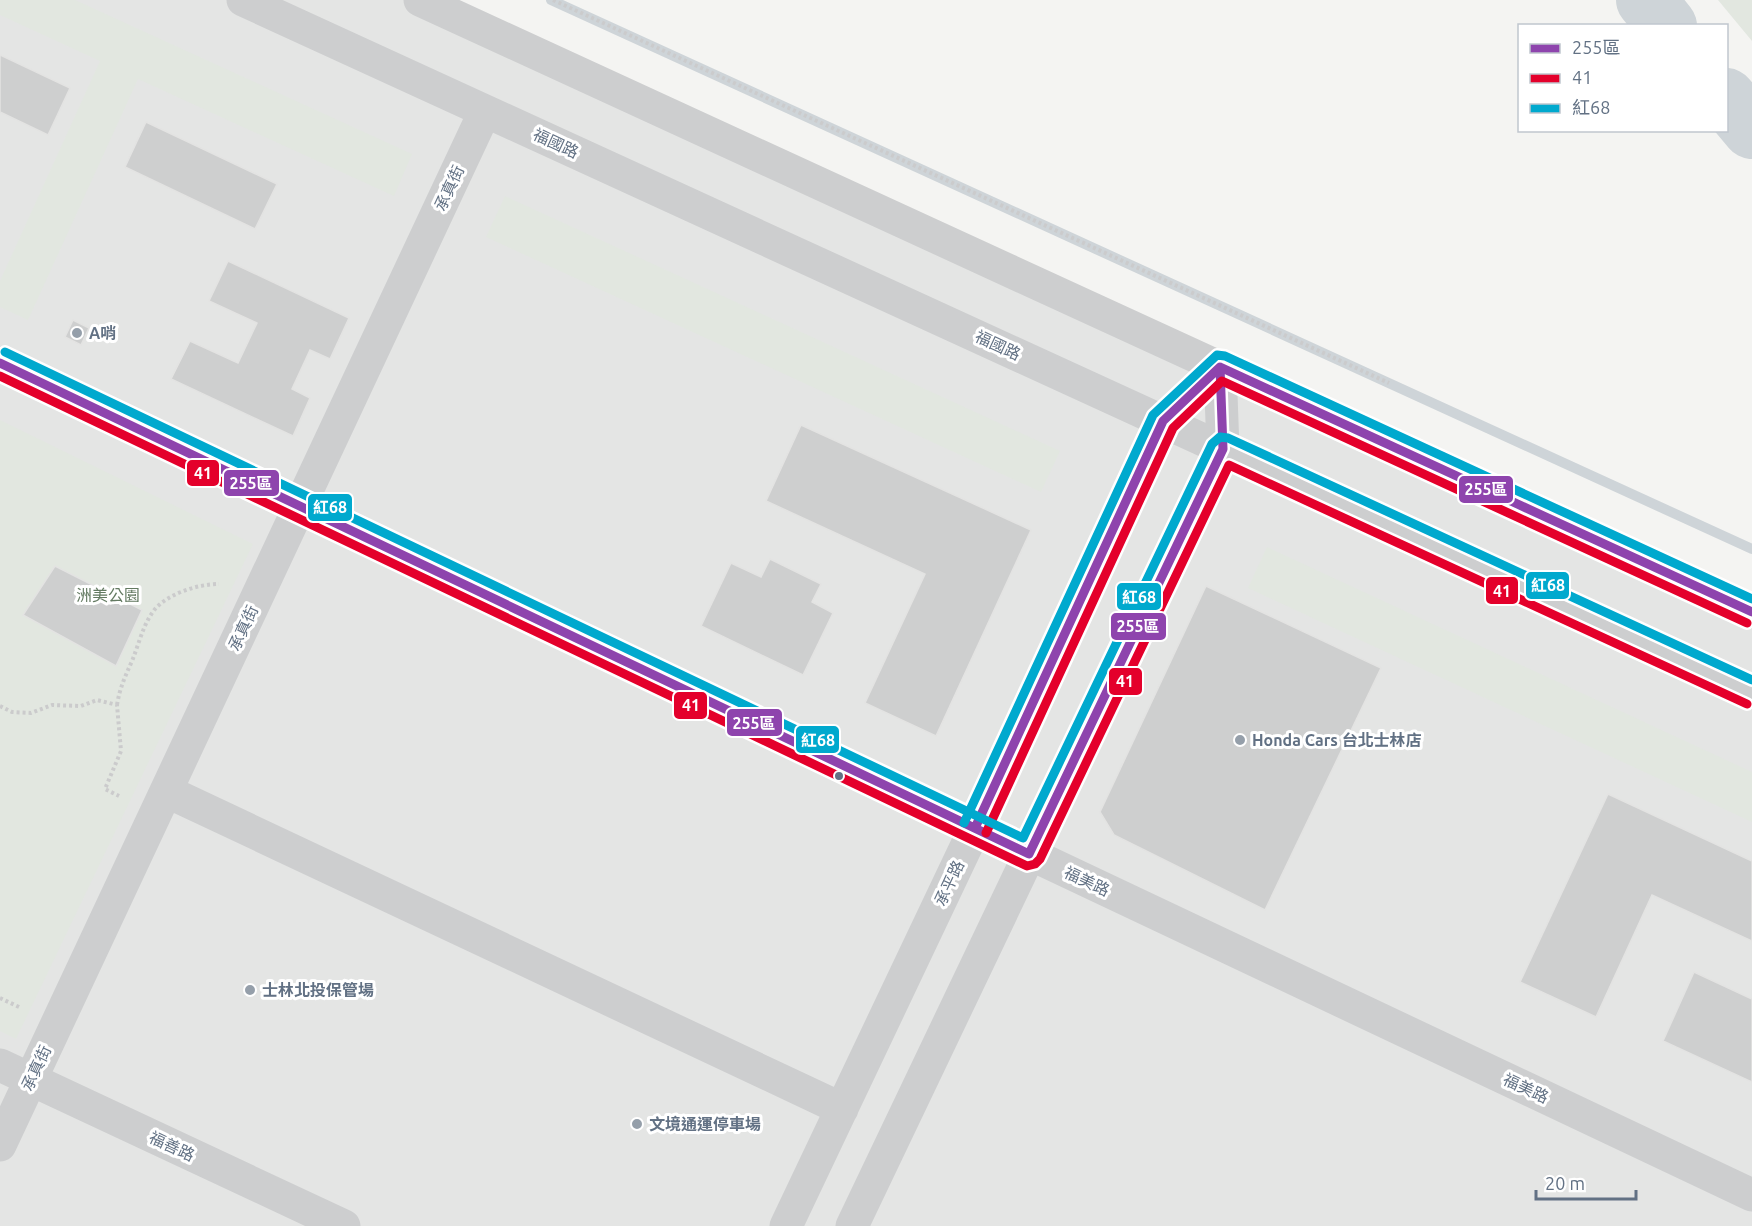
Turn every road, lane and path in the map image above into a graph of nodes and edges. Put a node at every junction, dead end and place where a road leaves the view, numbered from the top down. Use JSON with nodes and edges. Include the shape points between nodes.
{"nodes":[{"id":1,"x":243,"y":0,"type":"edge"},
{"id":2,"x":420,"y":0,"type":"edge"},
{"id":3,"x":553,"y":0,"type":"edge"},
{"id":4,"x":485,"y":111,"type":"junction"},
{"id":5,"x":0,"y":363,"type":"edge"},
{"id":6,"x":1220,"y":367,"type":"junction"},
{"id":7,"x":1389,"y":383,"type":"dead end"},
{"id":8,"x":1163,"y":421,"type":"junction"},
{"id":9,"x":1223,"y":448,"type":"junction"},
{"id":10,"x":300,"y":506,"type":"junction"},
{"id":11,"x":219,"y":584,"type":"dead end"},
{"id":12,"x":1752,"y":612,"type":"edge"},
{"id":13,"x":1752,"y":693,"type":"edge"},
{"id":14,"x":117,"y":705,"type":"junction"},
{"id":15,"x":0,"y":706,"type":"edge"},
{"id":16,"x":166,"y":791,"type":"junction"},
{"id":17,"x":119,"y":796,"type":"dead end"},
{"id":18,"x":975,"y":828,"type":"junction"},
{"id":19,"x":1029,"y":854,"type":"junction"},
{"id":20,"x":0,"y":998,"type":"edge"},
{"id":21,"x":19,"y":1007,"type":"dead end"},
{"id":22,"x":0,"y":1065,"type":"edge"},
{"id":23,"x":31,"y":1080,"type":"junction"},
{"id":24,"x":842,"y":1109,"type":"junction"},
{"id":25,"x":0,"y":1145,"type":"edge"},
{"id":26,"x":1752,"y":1195,"type":"edge"},
{"id":27,"x":344,"y":1226,"type":"edge"},
{"id":28,"x":786,"y":1226,"type":"edge"},
{"id":29,"x":852,"y":1226,"type":"edge"}],
"edges":[{"from":1,"to":4,"type":"street","name":"福國路"},
{"from":2,"to":6,"type":"street"},
{"from":3,"to":7,"type":"path"},
{"from":4,"to":8,"type":"street","name":"福國路"},
{"from":4,"to":10,"type":"street","name":"承真街"},
{"from":5,"to":10,"type":"street","name":"福美路"},
{"from":6,"to":8,"type":"street","name":"承平路"},
{"from":6,"to":9,"type":"street"},
{"from":6,"to":12,"type":"street"},
{"from":8,"to":9,"type":"street","name":"福國路"},
{"from":8,"to":18,"type":"street","name":"承平路"},
{"from":9,"to":13,"type":"street","name":"福國路"},
{"from":9,"to":19,"type":"street"},
{"from":10,"to":16,"type":"street","name":"承真街"},
{"from":10,"to":18,"type":"street","name":"福美路"},
{"from":11,"to":14,"type":"path","via":[[189,588],[156,608],[120,684]]},
{"from":14,"to":15,"type":"path","via":[[97,700],[81,706],[52,705],[31,713],[12,712]]},
{"from":14,"to":17,"type":"path","via":[[121,751],[105,789]]},
{"from":16,"to":23,"type":"street","name":"承真街"},
{"from":16,"to":24,"type":"street"},
{"from":18,"to":19,"type":"street","name":"福美路"},
{"from":18,"to":24,"type":"street","name":"承平路"},
{"from":19,"to":26,"type":"street","name":"福美路"},
{"from":19,"to":29,"type":"street"},
{"from":20,"to":21,"type":"path"},
{"from":22,"to":23,"type":"street","name":"福善路"},
{"from":23,"to":25,"type":"street","name":"承真街"},
{"from":23,"to":27,"type":"street","name":"福善路"},
{"from":24,"to":28,"type":"street","name":"承平路"}]}
